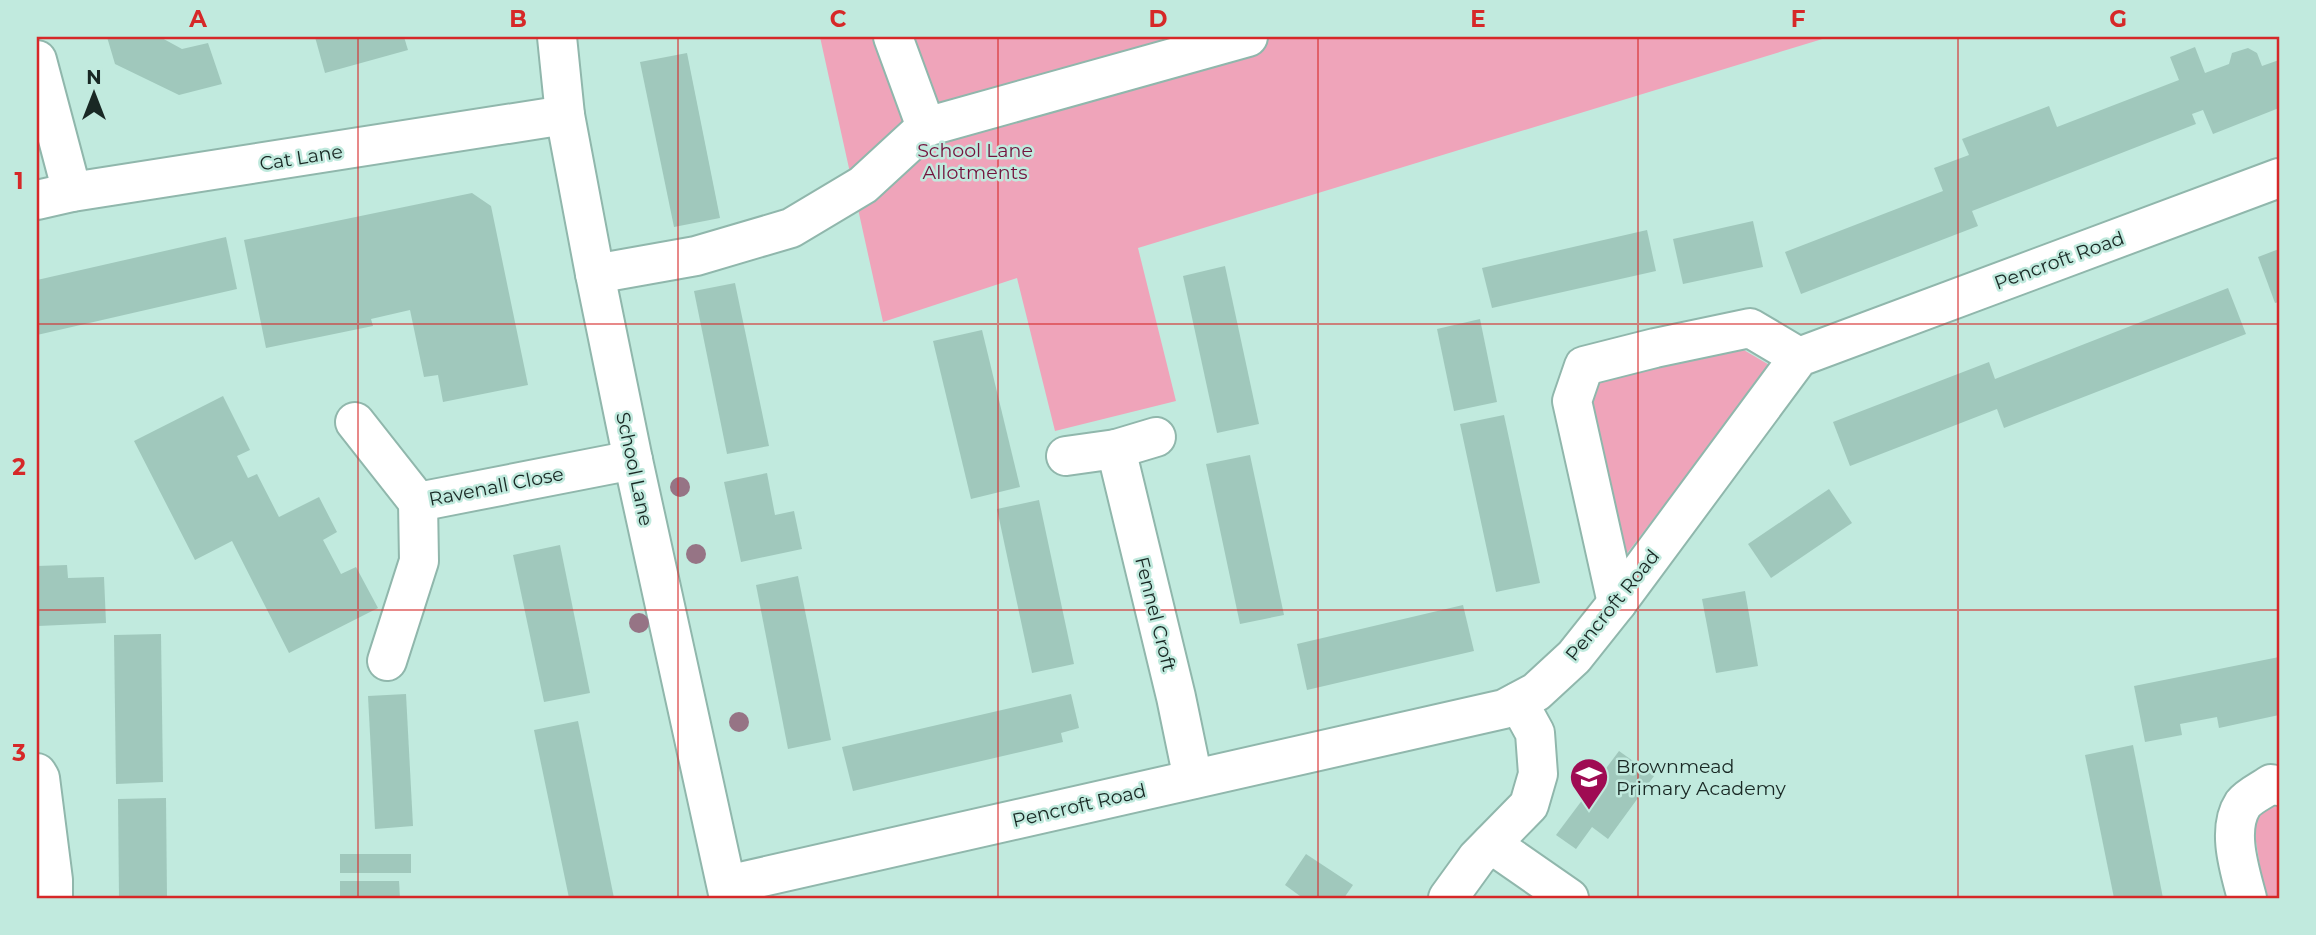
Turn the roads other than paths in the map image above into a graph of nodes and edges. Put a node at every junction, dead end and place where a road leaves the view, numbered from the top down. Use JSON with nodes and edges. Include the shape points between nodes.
{"nodes":[{"id":1,"x":557,"y":37,"type":"edge"},
{"id":2,"x":893,"y":37,"type":"edge"},
{"id":3,"x":1248,"y":37,"type":"edge"},
{"id":4,"x":37,"y":60,"type":"edge"},
{"id":5,"x":565,"y":115,"type":"junction"},
{"id":6,"x":926,"y":127,"type":"junction"},
{"id":7,"x":2279,"y":178,"type":"edge"},
{"id":8,"x":55,"y":196,"type":"edge"},
{"id":9,"x":595,"y":274,"type":"junction"},
{"id":10,"x":1799,"y":357,"type":"junction"},
{"id":11,"x":355,"y":422,"type":"dead end"},
{"id":12,"x":1156,"y":436,"type":"dead end"},
{"id":13,"x":1116,"y":449,"type":"junction"},
{"id":14,"x":1066,"y":456,"type":"dead end"},
{"id":15,"x":633,"y":460,"type":"junction"},
{"id":16,"x":418,"y":502,"type":"junction"},
{"id":17,"x":1617,"y":603,"type":"junction"},
{"id":18,"x":387,"y":661,"type":"dead end"},
{"id":19,"x":1518,"y":702,"type":"junction"},
{"id":20,"x":37,"y":773,"type":"edge"},
{"id":21,"x":1193,"y":779,"type":"junction"},
{"id":22,"x":2279,"y":786,"type":"edge"},
{"id":23,"x":1491,"y":844,"type":"junction"},
{"id":24,"x":728,"y":891,"type":"edge"},
{"id":25,"x":53,"y":898,"type":"edge"},
{"id":26,"x":1448,"y":898,"type":"edge"},
{"id":27,"x":1569,"y":898,"type":"edge"},
{"id":28,"x":2247,"y":898,"type":"edge"}],
"edges":[{"from":1,"to":5,"type":"street","name":"School Lane"},
{"from":2,"to":6,"type":"street"},
{"from":3,"to":6,"type":"street"},
{"from":4,"to":8,"type":"street"},
{"from":5,"to":8,"type":"street","name":"Cat Lane"},
{"from":5,"to":9,"type":"street","name":"School Lane"},
{"from":6,"to":9,"type":"street","via":[[863,186],[791,228],[696,256]]},
{"from":7,"to":10,"type":"street","name":"Pencroft Road"},
{"from":9,"to":15,"type":"street","name":"School Lane"},
{"from":10,"to":17,"type":"street","name":"Pencroft Road"},
{"from":10,"to":17,"type":"street","via":[[1750,328],[1584,366],[1572,401]]},
{"from":11,"to":16,"type":"street","name":"Ravenall Close"},
{"from":12,"to":13,"type":"street"},
{"from":13,"to":14,"type":"street"},
{"from":13,"to":21,"type":"street","name":"Fennel Croft"},
{"from":15,"to":16,"type":"street","name":"Ravenall Close"},
{"from":15,"to":24,"type":"street","name":"School Lane"},
{"from":16,"to":18,"type":"street","via":[[419,561]]},
{"from":17,"to":19,"type":"street","name":"Pencroft Road","via":[[1574,657]]},
{"from":19,"to":21,"type":"street","name":"Pencroft Road","via":[[1504,709]]},
{"from":19,"to":23,"type":"street","via":[[1535,733],[1538,774],[1529,805]]},
{"from":20,"to":25,"type":"street"},
{"from":21,"to":24,"type":"street","name":"Pencroft Road"},
{"from":22,"to":28,"type":"street","via":[[2271,784],[2244,803],[2236,823]]},
{"from":23,"to":26,"type":"street"},
{"from":23,"to":27,"type":"street"}]}
